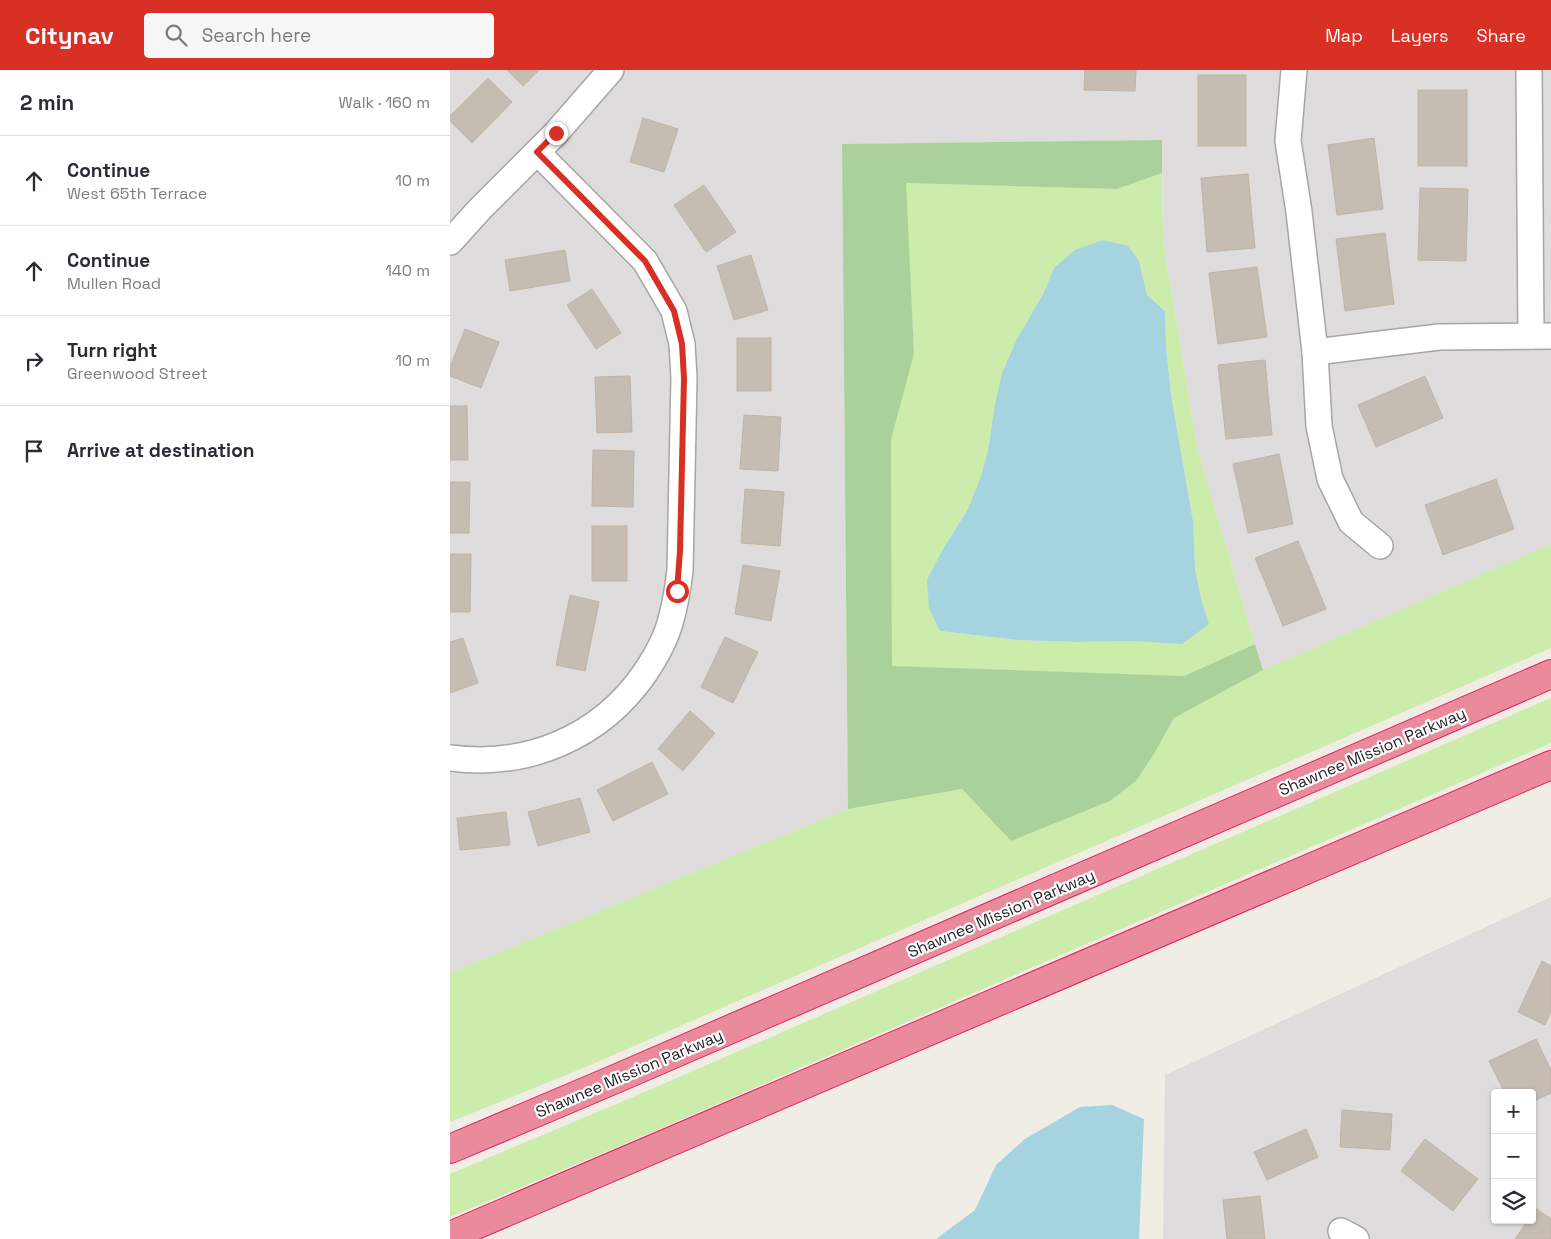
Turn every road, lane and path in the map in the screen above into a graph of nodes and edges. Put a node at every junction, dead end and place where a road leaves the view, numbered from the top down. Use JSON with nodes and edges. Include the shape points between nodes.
{"nodes":[{"id":1,"x":611,"y":70,"type":"edge"},
{"id":2,"x":1294,"y":70,"type":"edge"},
{"id":3,"x":1529,"y":70,"type":"edge"},
{"id":4,"x":537,"y":152,"type":"junction"},
{"id":5,"x":450,"y":242,"type":"edge"},
{"id":6,"x":1541,"y":336,"type":"edge"},
{"id":7,"x":1315,"y":352,"type":"junction"},
{"id":8,"x":1380,"y":546,"type":"dead end"},
{"id":9,"x":1551,"y":674,"type":"edge"},
{"id":10,"x":450,"y":758,"type":"edge"},
{"id":11,"x":1551,"y":765,"type":"edge"},
{"id":12,"x":450,"y":1149,"type":"edge"},
{"id":13,"x":450,"y":1236,"type":"edge"}],
"edges":[{"from":1,"to":4,"type":"street"},
{"from":2,"to":7,"type":"street","via":[[1288,141]]},
{"from":3,"to":6,"type":"street"},
{"from":4,"to":5,"type":"street"},
{"from":4,"to":10,"type":"street","via":[[645,261],[674,311],[682,344],[684,378],[677,591],[670,624],[655,659],[633,691],[604,718],[568,740],[530,754],[472,761]]},
{"from":6,"to":7,"type":"street","via":[[1439,338]]},
{"from":7,"to":8,"type":"street","via":[[1319,426],[1330,479],[1351,522]]},
{"from":9,"to":12,"type":"highway","name":"Shawnee Mission Parkway"},
{"from":11,"to":13,"type":"highway"}]}
